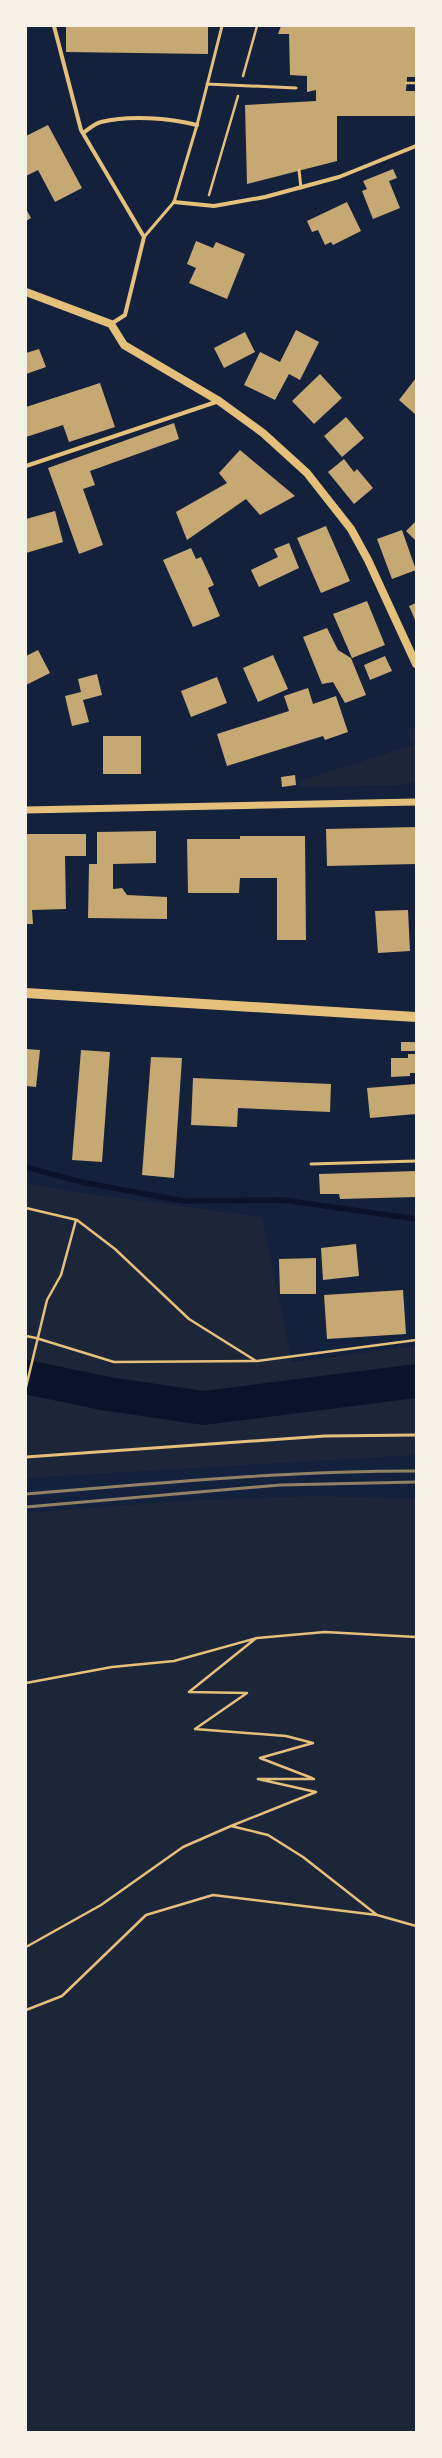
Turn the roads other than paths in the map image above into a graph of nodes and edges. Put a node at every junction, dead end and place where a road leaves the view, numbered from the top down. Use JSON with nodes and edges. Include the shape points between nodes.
{"nodes":[{"id":1,"x":54,"y":26,"type":"edge"},
{"id":2,"x":222,"y":26,"type":"edge"},
{"id":3,"x":207,"y":84,"type":"junction"},
{"id":4,"x":296,"y":88,"type":"dead end"},
{"id":5,"x":197,"y":125,"type":"junction"},
{"id":6,"x":83,"y":133,"type":"junction"},
{"id":7,"x":416,"y":146,"type":"edge"},
{"id":8,"x":299,"y":170,"type":"dead end"},
{"id":9,"x":301,"y":188,"type":"junction"},
{"id":10,"x":174,"y":202,"type":"junction"},
{"id":11,"x":144,"y":237,"type":"junction"},
{"id":12,"x":26,"y":292,"type":"edge"},
{"id":13,"x":111,"y":324,"type":"junction"},
{"id":14,"x":219,"y":401,"type":"junction"},
{"id":15,"x":26,"y":466,"type":"edge"},
{"id":16,"x":416,"y":664,"type":"edge"},
{"id":17,"x":416,"y":802,"type":"edge"},
{"id":18,"x":26,"y":810,"type":"edge"},
{"id":19,"x":26,"y":993,"type":"edge"},
{"id":20,"x":416,"y":1017,"type":"edge"},
{"id":21,"x":416,"y":1161,"type":"edge"},
{"id":22,"x":312,"y":1164,"type":"dead end"},
{"id":23,"x":416,"y":1435,"type":"edge"},
{"id":24,"x":26,"y":1458,"type":"edge"}],
"edges":[{"from":1,"to":6,"type":"street"},
{"from":2,"to":3,"type":"lane"},
{"from":3,"to":4,"type":"lane"},
{"from":3,"to":5,"type":"lane"},
{"from":5,"to":6,"type":"street","via":[[174,119],[135,119],[100,122]]},
{"from":5,"to":10,"type":"lane"},
{"from":6,"to":11,"type":"street"},
{"from":7,"to":9,"type":"street","via":[[339,177]]},
{"from":8,"to":9,"type":"lane"},
{"from":9,"to":10,"type":"street","via":[[229,203],[206,205]]},
{"from":10,"to":11,"type":"lane"},
{"from":11,"to":13,"type":"street","via":[[125,315]]},
{"from":12,"to":13,"type":"main road"},
{"from":13,"to":14,"type":"main road","via":[[124,345]]},
{"from":14,"to":15,"type":"street"},
{"from":14,"to":16,"type":"main road","via":[[263,433],[307,473],[351,530],[368,560]]},
{"from":17,"to":18,"type":"street"},
{"from":19,"to":20,"type":"main road"},
{"from":21,"to":22,"type":"lane"},
{"from":23,"to":24,"type":"lane","via":[[325,1436]]}]}
